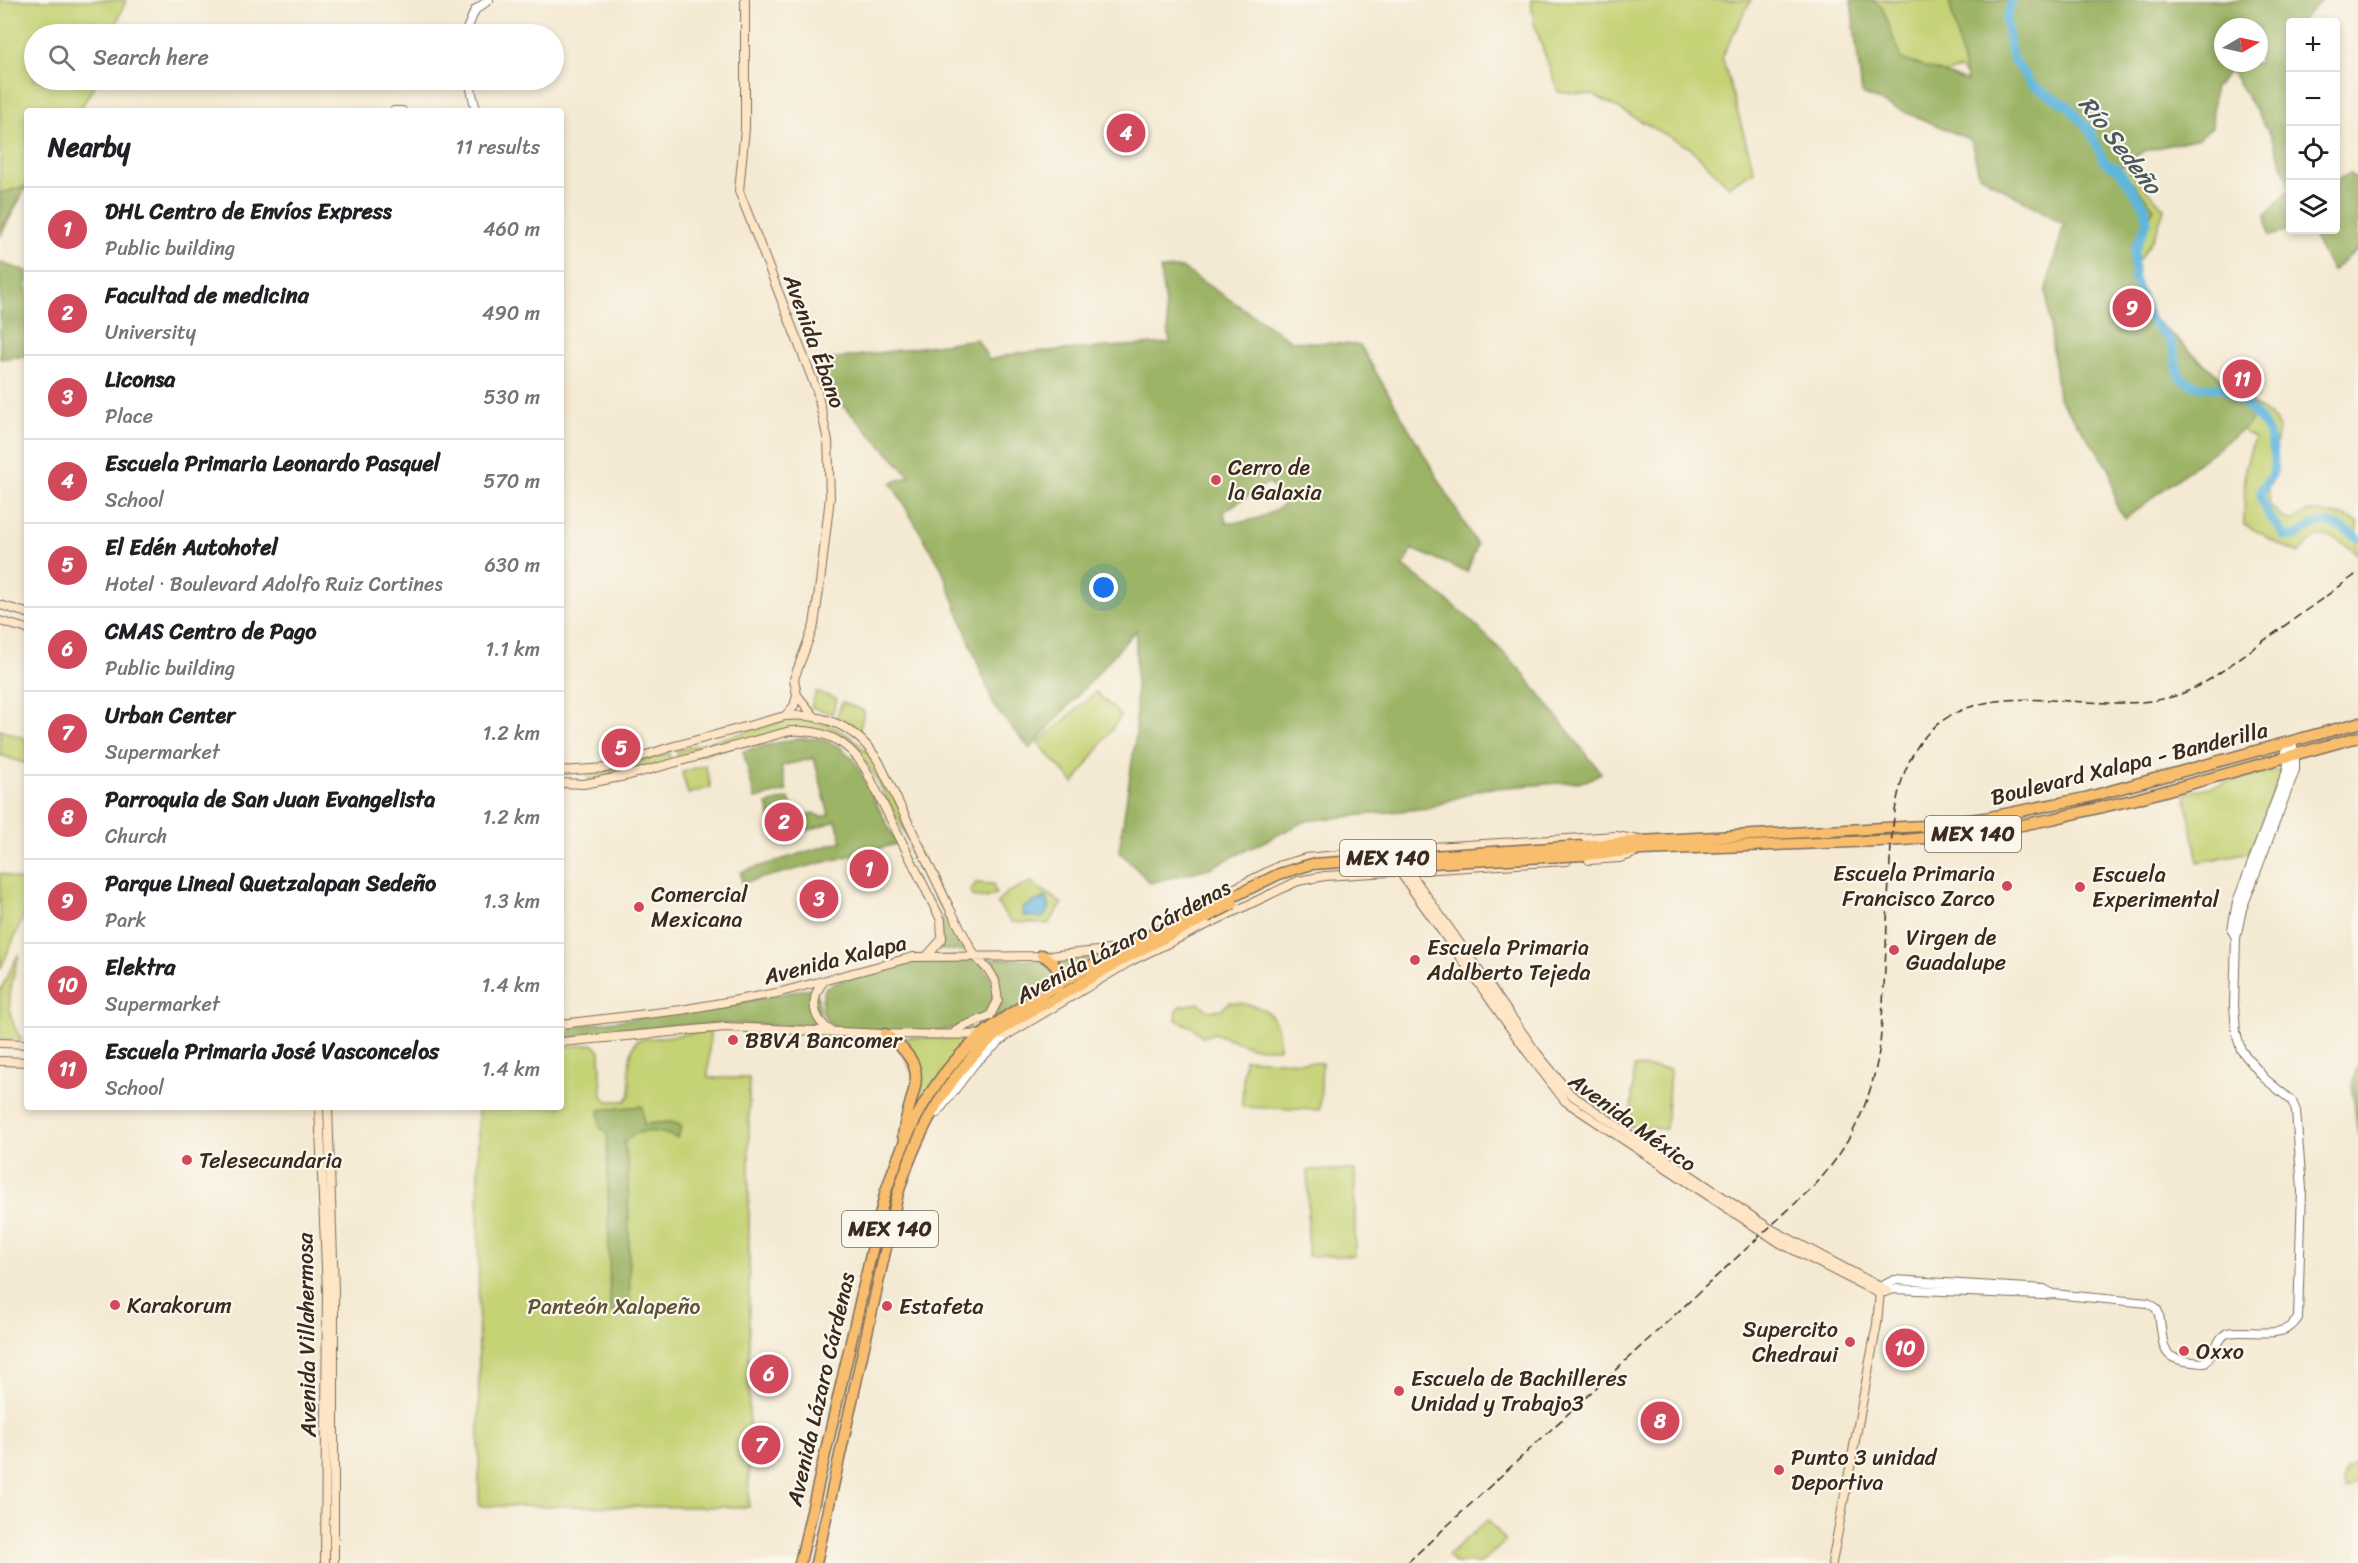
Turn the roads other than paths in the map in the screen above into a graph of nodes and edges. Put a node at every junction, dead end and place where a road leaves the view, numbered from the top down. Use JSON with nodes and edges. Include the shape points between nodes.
{"nodes":[{"id":1,"x":489,"y":0,"type":"edge"},
{"id":2,"x":745,"y":0,"type":"edge"},
{"id":3,"x":469,"y":24,"type":"edge"},
{"id":4,"x":471,"y":90,"type":"edge"},
{"id":5,"x":475,"y":108,"type":"edge"},
{"id":6,"x":0,"y":605,"type":"edge"},
{"id":7,"x":24,"y":612,"type":"edge"},
{"id":8,"x":0,"y":621,"type":"edge"},
{"id":9,"x":24,"y":628,"type":"edge"},
{"id":10,"x":797,"y":695,"type":"junction"},
{"id":11,"x":814,"y":716,"type":"junction"},
{"id":12,"x":785,"y":717,"type":"junction"},
{"id":13,"x":2358,"y":723,"type":"edge"},
{"id":14,"x":2358,"y":737,"type":"edge"},
{"id":15,"x":2288,"y":743,"type":"junction"},
{"id":16,"x":2292,"y":757,"type":"junction"},
{"id":17,"x":564,"y":771,"type":"edge"},
{"id":18,"x":564,"y":783,"type":"edge"},
{"id":19,"x":1641,"y":845,"type":"junction"},
{"id":20,"x":1393,"y":850,"type":"junction"},
{"id":21,"x":1584,"y":850,"type":"joint"},
{"id":22,"x":1405,"y":872,"type":"junction"},
{"id":23,"x":950,"y":909,"type":"junction"},
{"id":24,"x":937,"y":913,"type":"junction"},
{"id":25,"x":1205,"y":914,"type":"junction"},
{"id":26,"x":1182,"y":920,"type":"junction"},
{"id":27,"x":1119,"y":949,"type":"junction"},
{"id":28,"x":927,"y":956,"type":"junction"},
{"id":29,"x":975,"y":956,"type":"junction"},
{"id":30,"x":1042,"y":956,"type":"junction"},
{"id":31,"x":825,"y":981,"type":"junction"},
{"id":32,"x":1059,"y":984,"type":"junction"},
{"id":33,"x":1050,"y":1002,"type":"junction"},
{"id":34,"x":564,"y":1024,"type":"edge"},
{"id":35,"x":832,"y":1032,"type":"junction"},
{"id":36,"x":885,"y":1034,"type":"junction"},
{"id":37,"x":953,"y":1034,"type":"junction"},
{"id":38,"x":982,"y":1034,"type":"junction"},
{"id":39,"x":1002,"y":1035,"type":"junction"},
{"id":40,"x":564,"y":1042,"type":"edge"},
{"id":41,"x":0,"y":1043,"type":"edge"},
{"id":42,"x":24,"y":1044,"type":"edge"},
{"id":43,"x":0,"y":1061,"type":"edge"},
{"id":44,"x":24,"y":1062,"type":"edge"},
{"id":45,"x":319,"y":1110,"type":"edge"},
{"id":46,"x":328,"y":1110,"type":"edge"},
{"id":47,"x":903,"y":1145,"type":"junction"},
{"id":48,"x":1883,"y":1291,"type":"junction"},
{"id":49,"x":326,"y":1563,"type":"edge"},
{"id":50,"x":334,"y":1563,"type":"edge"},
{"id":51,"x":800,"y":1563,"type":"edge"},
{"id":52,"x":816,"y":1563,"type":"edge"},
{"id":53,"x":1832,"y":1563,"type":"edge"}],
"edges":[{"from":1,"to":3,"type":"street","via":[[475,10]]},
{"from":2,"to":10,"type":"main road","name":"Avenida Ébano","via":[[745,128],[739,191],[817,391],[830,454],[820,583],[814,625],[794,679]]},
{"from":4,"to":5,"type":"street"},
{"from":6,"to":7,"type":"main road"},
{"from":8,"to":9,"type":"main road"},
{"from":10,"to":11,"type":"main road"},
{"from":10,"to":12,"type":"main road","name":"Avenida Ébano"},
{"from":11,"to":12,"type":"main road"},
{"from":11,"to":23,"type":"main road","via":[[844,726],[873,752]]},
{"from":12,"to":17,"type":"main road","via":[[606,768]]},
{"from":13,"to":15,"type":"highway","name":"Boulevard Xalapa - Banderilla","number":"MEX 140"},
{"from":14,"to":16,"type":"highway","name":"Boulevard Xalapa - Banderilla","number":"MEX 140"},
{"from":15,"to":16,"type":"street"},
{"from":15,"to":19,"type":"highway","name":"Boulevard Xalapa - Banderilla","number":"MEX 140","via":[[2085,798],[1985,819]]},
{"from":16,"to":19,"type":"highway","name":"Boulevard Xalapa - Banderilla","number":"MEX 140","via":[[1987,832],[1904,840]]},
{"from":16,"to":48,"type":"street","via":[[2237,902],[2232,930],[2236,938],[2237,1041],[2246,1059],[2292,1101],[2296,1111],[2302,1189],[2298,1318],[2281,1332],[2227,1333],[2205,1363],[2169,1356],[2159,1314],[2144,1302],[2053,1294],[2044,1289],[1894,1280]]},
{"from":18,"to":24,"type":"main road","via":[[584,784],[630,776],[790,731],[822,733],[848,746],[858,756]]},
{"from":19,"to":20,"type":"main road","via":[[1616,836]]},
{"from":19,"to":21,"type":"highway","name":"Boulevard Xalapa - Banderilla","number":"MEX 140"},
{"from":19,"to":22,"type":"main road","via":[[1620,858]]},
{"from":20,"to":22,"type":"main road","name":"Avenida México"},
{"from":20,"to":26,"type":"main road","via":[[1294,860],[1189,911]]},
{"from":21,"to":25,"type":"highway","name":"Avenida Lázaro Cárdenas","number":"MEX 140","bridge":true,"via":[[1312,864],[1279,873]]},
{"from":22,"to":39,"type":"main road","via":[[1298,881],[1131,961]]},
{"from":22,"to":48,"type":"main road","name":"Avenida México","via":[[1566,1091],[1743,1214]]},
{"from":23,"to":24,"type":"main road","via":[[945,914]]},
{"from":23,"to":29,"type":"main road"},
{"from":24,"to":28,"type":"main road","via":[[942,939]]},
{"from":25,"to":26,"type":"highway","name":"Avenida Lázaro Cárdenas","number":"MEX 140"},
{"from":25,"to":33,"type":"highway","name":"Avenida Lázaro Cárdenas","number":"MEX 140"},
{"from":26,"to":27,"type":"highway","name":"Avenida Lázaro Cárdenas","number":"MEX 140"},
{"from":27,"to":30,"type":"main road","name":"Avenida Xalapa"},
{"from":27,"to":32,"type":"highway","name":"Avenida Lázaro Cárdenas","number":"MEX 140"},
{"from":28,"to":29,"type":"main road","name":"Avenida Xalapa"},
{"from":28,"to":31,"type":"main road","name":"Avenida Xalapa","via":[[896,960]]},
{"from":29,"to":30,"type":"main road","name":"Avenida Xalapa"},
{"from":29,"to":37,"type":"main road","via":[[995,981],[998,1000],[990,1016]]},
{"from":30,"to":32,"type":"highway","via":[[1056,965]]},
{"from":31,"to":34,"type":"main road","name":"Avenida Xalapa","via":[[681,1010]]},
{"from":31,"to":35,"type":"main road","via":[[816,992],[814,1006],[821,1023]]},
{"from":32,"to":33,"type":"highway"},
{"from":32,"to":38,"type":"highway","name":"Avenida Lázaro Cárdenas","number":"MEX 140"},
{"from":33,"to":39,"type":"highway","name":"Avenida Lázaro Cárdenas","number":"MEX 140","via":[[1017,1019]]},
{"from":35,"to":36,"type":"main road"},
{"from":35,"to":40,"type":"main road","via":[[713,1027]]},
{"from":36,"to":37,"type":"main road"},
{"from":36,"to":47,"type":"highway","via":[[905,1049],[916,1074]]},
{"from":37,"to":38,"type":"main road"},
{"from":38,"to":39,"type":"main road"},
{"from":38,"to":47,"type":"highway","name":"Avenida Lázaro Cárdenas","number":"MEX 140","via":[[942,1076]]},
{"from":39,"to":52,"type":"highway","name":"Avenida Lázaro Cárdenas","number":"MEX 140","via":[[962,1070],[913,1148],[898,1193]]},
{"from":41,"to":42,"type":"main road"},
{"from":43,"to":44,"type":"main road"},
{"from":45,"to":49,"type":"main road","name":"Avenida Villahermosa","via":[[327,1290]]},
{"from":46,"to":50,"type":"main road","name":"Avenida Villahermosa","via":[[334,1290]]},
{"from":47,"to":51,"type":"highway","name":"Avenida Lázaro Cárdenas","number":"MEX 140","via":[[885,1194]]},
{"from":48,"to":53,"type":"main road"}]}
